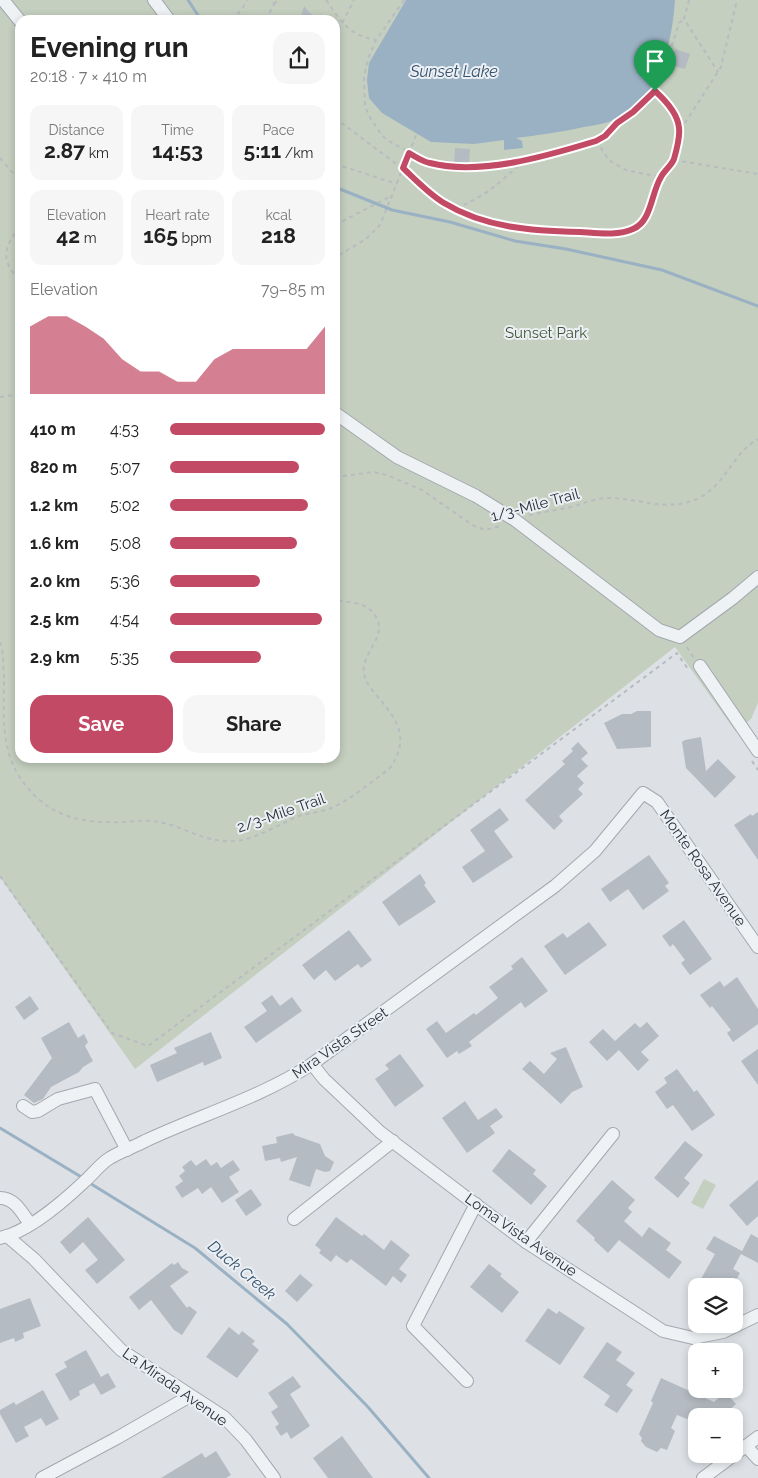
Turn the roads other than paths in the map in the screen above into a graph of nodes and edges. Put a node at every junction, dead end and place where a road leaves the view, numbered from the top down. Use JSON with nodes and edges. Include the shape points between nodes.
{"nodes":[{"id":1,"x":3,"y":0,"type":"edge"},
{"id":2,"x":154,"y":0,"type":"edge"},
{"id":3,"x":15,"y":15,"type":"edge"},
{"id":4,"x":165,"y":15,"type":"edge"},
{"id":5,"x":340,"y":417,"type":"edge"},
{"id":6,"x":758,"y":578,"type":"edge"},
{"id":7,"x":694,"y":668,"type":"road end"},
{"id":8,"x":754,"y":754,"type":"edge"},
{"id":9,"x":643,"y":792,"type":"joint"},
{"id":10,"x":758,"y":947,"type":"edge"},
{"id":11,"x":312,"y":1064,"type":"junction"},
{"id":12,"x":24,"y":1106,"type":"dead end"},
{"id":13,"x":613,"y":1134,"type":"dead end"},
{"id":14,"x":393,"y":1142,"type":"junction"},
{"id":15,"x":127,"y":1150,"type":"junction"},
{"id":16,"x":0,"y":1198,"type":"edge"},
{"id":17,"x":476,"y":1204,"type":"junction"},
{"id":18,"x":294,"y":1219,"type":"dead end"},
{"id":19,"x":30,"y":1224,"type":"junction"},
{"id":20,"x":4,"y":1237,"type":"edge"},
{"id":21,"x":526,"y":1242,"type":"junction"},
{"id":22,"x":758,"y":1315,"type":"edge"},
{"id":23,"x":467,"y":1381,"type":"dead end"},
{"id":24,"x":190,"y":1396,"type":"junction"},
{"id":25,"x":758,"y":1437,"type":"edge"},
{"id":26,"x":746,"y":1446,"type":"junction"},
{"id":27,"x":758,"y":1459,"type":"edge"},
{"id":28,"x":42,"y":1478,"type":"edge"},
{"id":29,"x":274,"y":1478,"type":"edge"},
{"id":30,"x":704,"y":1478,"type":"edge"}],
"edges":[{"from":1,"to":3,"type":"street"},
{"from":2,"to":4,"type":"street"},
{"from":5,"to":6,"type":"street","via":[[397,457],[476,496],[515,520],[659,630],[680,637]]},
{"from":7,"to":8,"type":"street"},
{"from":9,"to":10,"type":"street","name":"Monte Rosa Avenue","via":[[657,802]]},
{"from":9,"to":11,"type":"street","name":"Mira Vista Street","via":[[595,851],[555,886]]},
{"from":11,"to":14,"type":"street","name":"Loma Vista Avenue"},
{"from":11,"to":15,"type":"street","name":"Mira Vista Street","via":[[262,1093],[176,1126]]},
{"from":12,"to":15,"type":"street","via":[[32,1112],[58,1099],[95,1089]]},
{"from":13,"to":21,"type":"street"},
{"from":14,"to":17,"type":"street","name":"Loma Vista Avenue"},
{"from":14,"to":18,"type":"street"},
{"from":15,"to":19,"type":"street","name":"Mira Vista Street","via":[[110,1158],[71,1194]]},
{"from":16,"to":19,"type":"street","via":[[12,1201]]},
{"from":17,"to":21,"type":"street","name":"Loma Vista Avenue"},
{"from":17,"to":23,"type":"street","via":[[413,1326]]},
{"from":19,"to":20,"type":"street","name":"Mira Vista Street"},
{"from":20,"to":24,"type":"street","name":"La Mirada Avenue","via":[[34,1258],[121,1350]]},
{"from":21,"to":22,"type":"street","name":"Loma Vista Avenue","via":[[664,1331],[693,1338],[723,1332]]},
{"from":24,"to":28,"type":"street"},
{"from":24,"to":29,"type":"street","name":"La Mirada Avenue","via":[[224,1417]]},
{"from":25,"to":26,"type":"street"},
{"from":26,"to":27,"type":"street"},
{"from":26,"to":30,"type":"street"}]}
